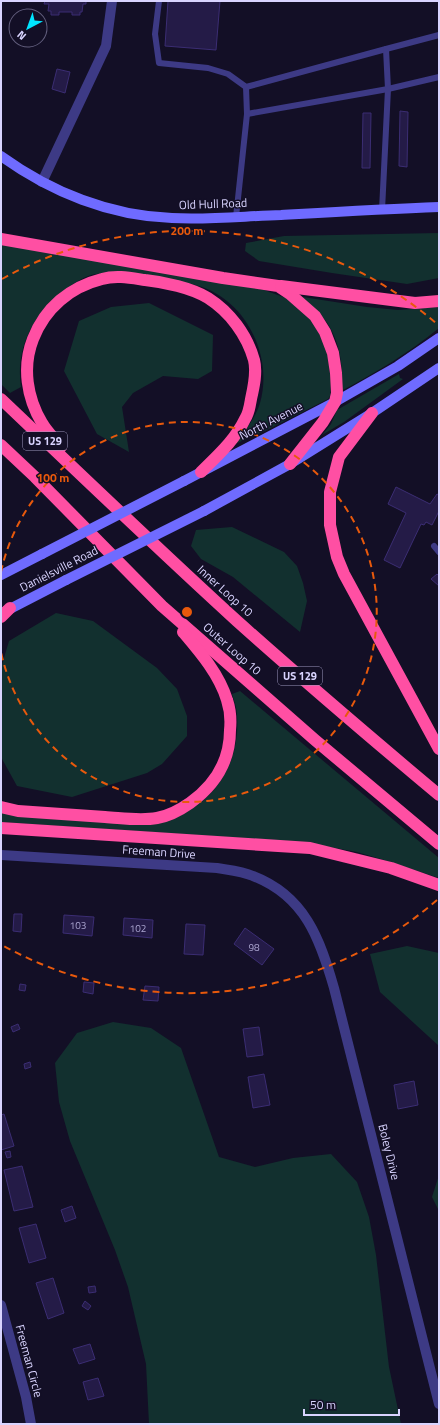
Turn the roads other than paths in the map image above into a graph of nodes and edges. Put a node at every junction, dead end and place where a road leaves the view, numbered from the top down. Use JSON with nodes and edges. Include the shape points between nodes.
{"nodes":[{"id":1,"x":112,"y":1,"type":"edge"},
{"id":2,"x":159,"y":1,"type":"edge"},
{"id":3,"x":439,"y":35,"type":"edge"},
{"id":4,"x":386,"y":49,"type":"junction"},
{"id":5,"x":439,"y":76,"type":"edge"},
{"id":6,"x":246,"y":87,"type":"junction"},
{"id":7,"x":388,"y":89,"type":"junction"},
{"id":8,"x":247,"y":114,"type":"junction"},
{"id":9,"x":1,"y":156,"type":"edge"},
{"id":10,"x":42,"y":182,"type":"junction"},
{"id":11,"x":439,"y":207,"type":"edge"},
{"id":12,"x":382,"y":210,"type":"junction"},
{"id":13,"x":236,"y":217,"type":"junction"},
{"id":14,"x":1,"y":239,"type":"edge"},
{"id":15,"x":278,"y":286,"type":"junction"},
{"id":16,"x":439,"y":301,"type":"edge"},
{"id":17,"x":439,"y":338,"type":"edge"},
{"id":18,"x":439,"y":368,"type":"edge"},
{"id":19,"x":1,"y":399,"type":"edge"},
{"id":20,"x":335,"y":402,"type":"junction"},
{"id":21,"x":372,"y":413,"type":"junction"},
{"id":22,"x":1,"y":445,"type":"edge"},
{"id":23,"x":290,"y":464,"type":"junction"},
{"id":24,"x":201,"y":472,"type":"junction"},
{"id":25,"x":89,"y":483,"type":"junction"},
{"id":26,"x":109,"y":518,"type":"joint"},
{"id":27,"x":434,"y":546,"type":"dead end"},
{"id":28,"x":439,"y":552,"type":"edge"},
{"id":29,"x":1,"y":575,"type":"edge"},
{"id":30,"x":162,"y":606,"type":"junction"},
{"id":31,"x":6,"y":610,"type":"edge"},
{"id":32,"x":1,"y":617,"type":"edge"},
{"id":33,"x":439,"y":749,"type":"edge"},
{"id":34,"x":439,"y":795,"type":"edge"},
{"id":35,"x":1,"y":807,"type":"edge"},
{"id":36,"x":1,"y":828,"type":"edge"},
{"id":37,"x":439,"y":844,"type":"edge"},
{"id":38,"x":1,"y":855,"type":"edge"},
{"id":39,"x":439,"y":885,"type":"edge"},
{"id":40,"x":302,"y":912,"type":"joint"},
{"id":41,"x":1,"y":1305,"type":"edge"},
{"id":42,"x":439,"y":1404,"type":"edge"},
{"id":43,"x":31,"y":1424,"type":"edge"}],
"edges":[{"from":1,"to":10,"type":"street","via":[[106,46]]},
{"from":2,"to":6,"type":"lane","via":[[155,34],[159,62],[208,68],[228,74]]},
{"from":3,"to":4,"type":"lane"},
{"from":4,"to":6,"type":"lane"},
{"from":4,"to":7,"type":"lane"},
{"from":5,"to":7,"type":"lane"},
{"from":6,"to":8,"type":"lane"},
{"from":7,"to":8,"type":"lane"},
{"from":7,"to":12,"type":"lane"},
{"from":8,"to":13,"type":"lane"},
{"from":9,"to":10,"type":"main road","name":"Old Hull Road"},
{"from":10,"to":13,"type":"main road","name":"Old Hull Road","via":[[90,203],[125,212],[172,218]]},
{"from":11,"to":12,"type":"main road","name":"Old Hull Road"},
{"from":12,"to":13,"type":"main road","name":"Old Hull Road"},
{"from":14,"to":15,"type":"highway"},
{"from":15,"to":16,"type":"highway","via":[[415,303]]},
{"from":15,"to":20,"type":"highway","via":[[315,316],[325,332],[333,353],[336,373]]},
{"from":17,"to":20,"type":"main road","name":"North Avenue","via":[[398,366]]},
{"from":18,"to":21,"type":"main road"},
{"from":19,"to":25,"type":"highway","name":"Inner Loop 10","number":"US 129"},
{"from":20,"to":23,"type":"highway","via":[[323,422]]},
{"from":20,"to":24,"type":"main road","name":"North Avenue"},
{"from":21,"to":23,"type":"main road"},
{"from":21,"to":33,"type":"highway","via":[[339,457],[330,492],[330,525],[337,557],[344,574]]},
{"from":22,"to":30,"type":"highway","name":"Outer Loop 10","number":"US 129"},
{"from":23,"to":31,"type":"main road","name":"Danielsville Road","bridge":true,"via":[[204,511]]},
{"from":24,"to":25,"type":"highway","via":[[235,436],[246,417],[256,376],[254,360],[241,331],[222,308],[190,290],[155,281],[104,278],[81,286],[64,296],[48,311],[36,329],[27,366],[28,385],[42,424]]},
{"from":24,"to":26,"type":"main road","name":"North Avenue","bridge":true},
{"from":25,"to":34,"type":"highway","name":"Inner Loop 10","number":"US 129","via":[[243,626]]},
{"from":26,"to":29,"type":"main road","name":"Danielsville Road","bridge":true},
{"from":27,"to":28,"type":"lane"},
{"from":30,"to":35,"type":"highway","via":[[213,670],[228,700],[231,717],[228,749],[224,764],[211,785],[200,796],[174,813],[156,818],[18,811]]},
{"from":30,"to":37,"type":"highway","name":"Outer Loop 10","number":"US 129"},
{"from":31,"to":32,"type":"highway"},
{"from":36,"to":39,"type":"highway","via":[[310,848],[391,868]]},
{"from":38,"to":40,"type":"street","name":"Freeman Drive","via":[[236,871],[270,884]]},
{"from":40,"to":42,"type":"street","name":"Boley Drive","via":[[314,930],[324,953],[334,988]]},
{"from":41,"to":43,"type":"street","name":"Freeman Circle"}]}
